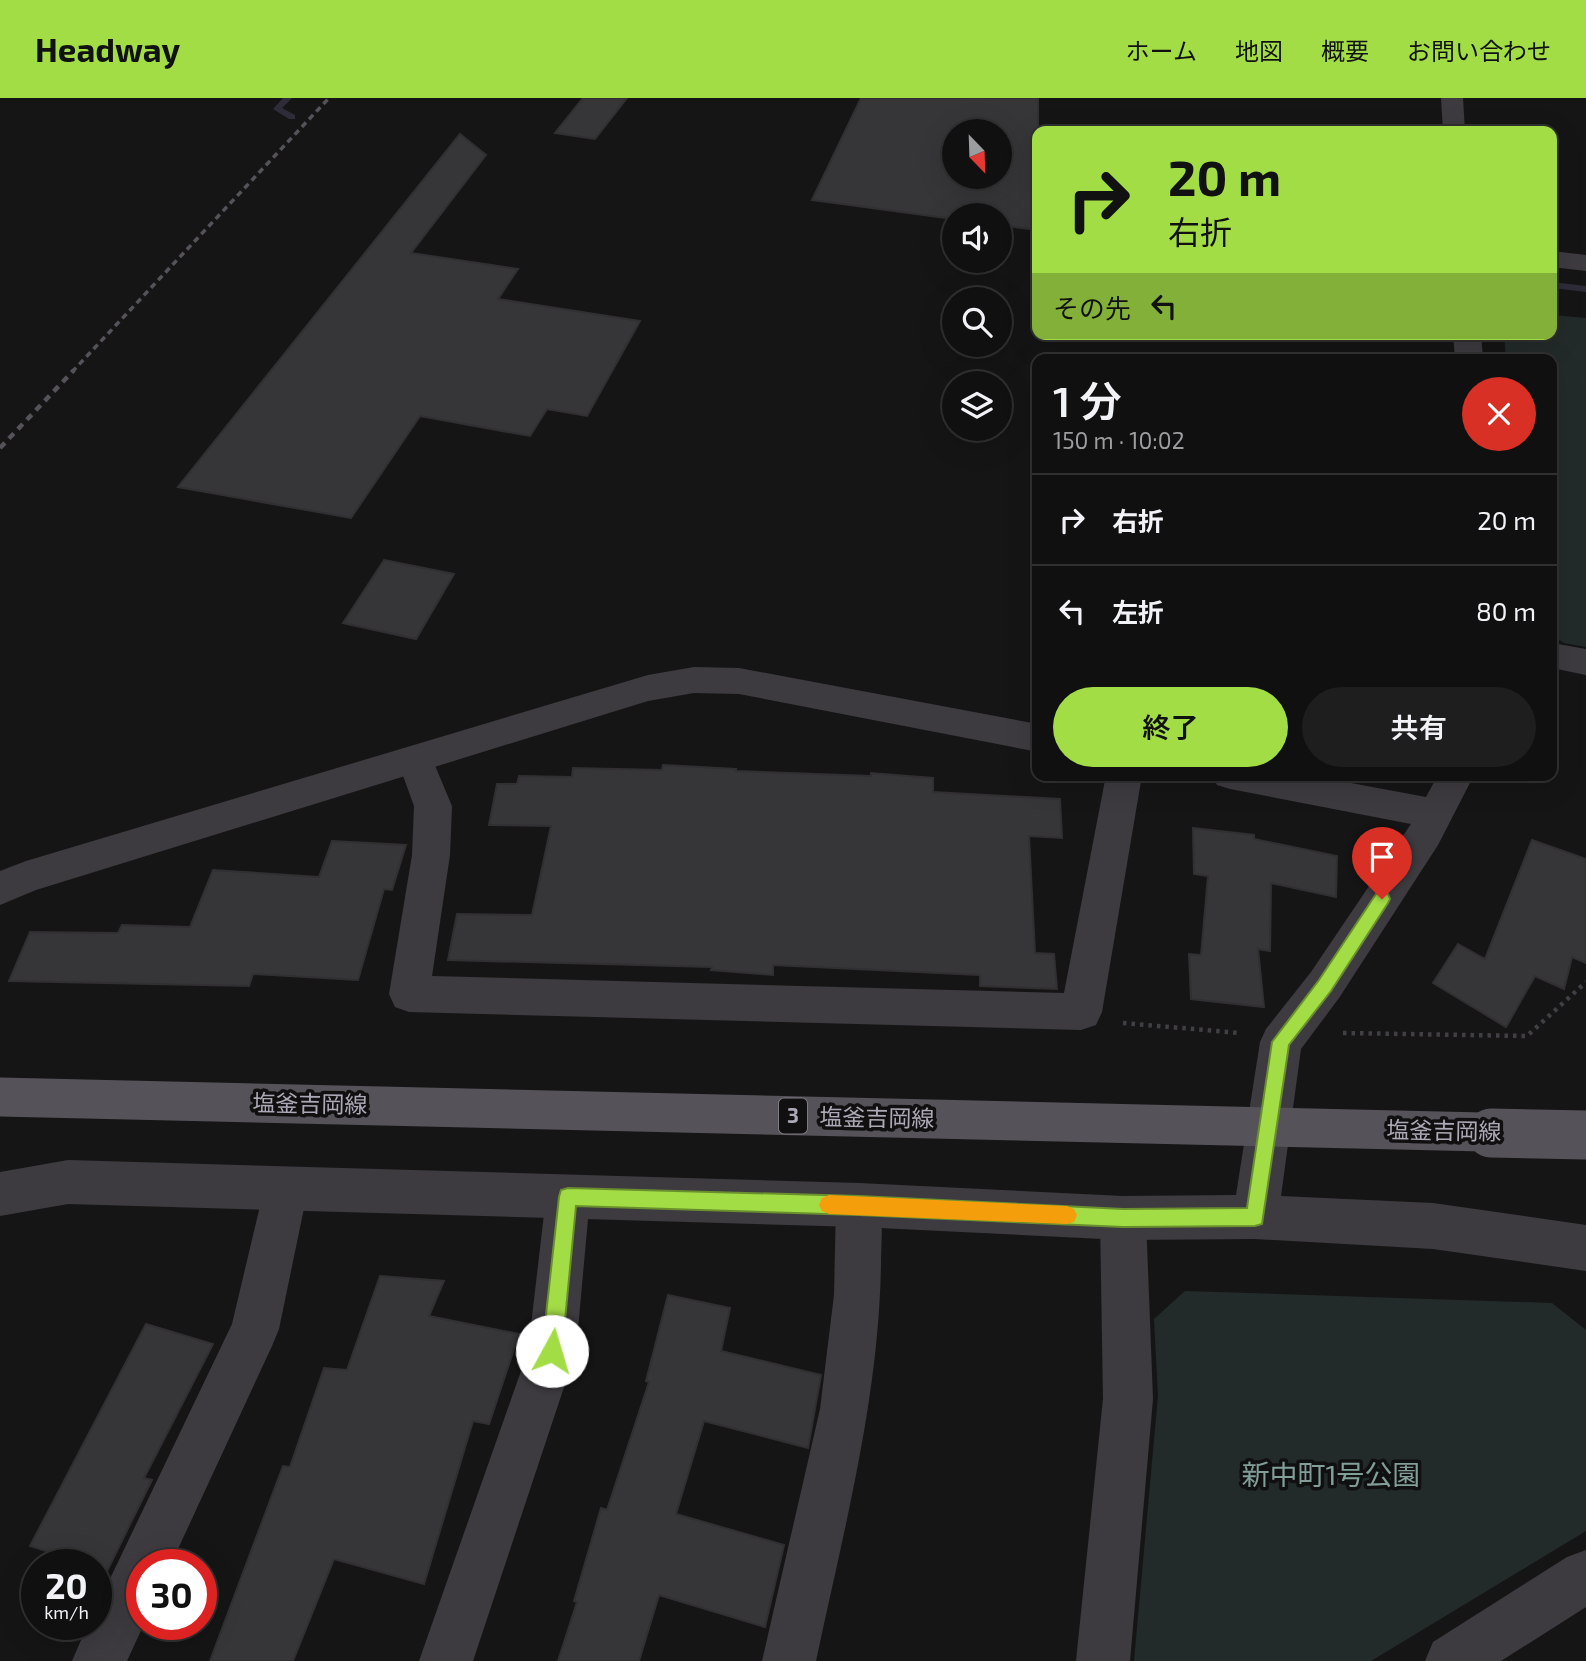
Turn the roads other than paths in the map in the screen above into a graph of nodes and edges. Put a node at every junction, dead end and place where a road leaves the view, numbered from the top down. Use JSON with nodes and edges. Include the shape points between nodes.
{"nodes":[{"id":1,"x":1452,"y":98,"type":"edge"},
{"id":2,"x":1454,"y":126,"type":"edge"},
{"id":3,"x":1557,"y":260,"type":"edge"},
{"id":4,"x":1586,"y":263,"type":"edge"},
{"id":5,"x":1557,"y":655,"type":"edge"},
{"id":6,"x":1586,"y":662,"type":"edge"},
{"id":7,"x":1032,"y":737,"type":"edge"},
{"id":8,"x":415,"y":759,"type":"junction"},
{"id":9,"x":1123,"y":781,"type":"edge"},
{"id":10,"x":1262,"y":781,"type":"edge"},
{"id":11,"x":1453,"y":781,"type":"edge"},
{"id":12,"x":1435,"y":814,"type":"junction"},
{"id":13,"x":0,"y":889,"type":"edge"},
{"id":14,"x":0,"y":1097,"type":"edge"},
{"id":15,"x":1586,"y":1135,"type":"edge"},
{"id":16,"x":286,"y":1189,"type":"junction"},
{"id":17,"x":0,"y":1194,"type":"edge"},
{"id":18,"x":568,"y":1197,"type":"junction"},
{"id":19,"x":859,"y":1205,"type":"junction"},
{"id":20,"x":1255,"y":1217,"type":"junction"},
{"id":21,"x":1123,"y":1218,"type":"junction"},
{"id":22,"x":1586,"y":1248,"type":"edge"},
{"id":23,"x":151,"y":1549,"type":"edge"},
{"id":24,"x":1586,"y":1576,"type":"edge"},
{"id":25,"x":126,"y":1604,"type":"edge"},
{"id":26,"x":99,"y":1661,"type":"edge"},
{"id":27,"x":446,"y":1661,"type":"edge"},
{"id":28,"x":789,"y":1661,"type":"edge"},
{"id":29,"x":1103,"y":1661,"type":"edge"},
{"id":30,"x":1452,"y":1661,"type":"edge"}],
"edges":[{"from":1,"to":2,"type":"street"},
{"from":3,"to":4,"type":"street"},
{"from":5,"to":6,"type":"street"},
{"from":7,"to":8,"type":"street","via":[[739,681],[694,680],[648,688]]},
{"from":8,"to":9,"type":"street","via":[[433,806],[431,855],[409,994],[1081,1012]]},
{"from":8,"to":13,"type":"street","via":[[26,877]]},
{"from":10,"to":12,"type":"street"},
{"from":11,"to":12,"type":"street"},
{"from":12,"to":20,"type":"street","via":[[1325,985],[1281,1042]]},
{"from":14,"to":15,"type":"main road","name":"塩釜吉岡線","number":"3","bridge":true},
{"from":16,"to":17,"type":"street","via":[[68,1182]]},
{"from":16,"to":18,"type":"street"},
{"from":16,"to":23,"type":"street","via":[[255,1329]]},
{"from":18,"to":19,"type":"street"},
{"from":18,"to":27,"type":"street","via":[[552,1351]]},
{"from":19,"to":21,"type":"street"},
{"from":19,"to":28,"type":"street","via":[[857,1295],[845,1409]]},
{"from":20,"to":21,"type":"street"},
{"from":20,"to":22,"type":"street","via":[[1433,1226]]},
{"from":21,"to":29,"type":"street","via":[[1128,1399]]},
{"from":24,"to":30,"type":"street"},
{"from":25,"to":26,"type":"street"}]}
